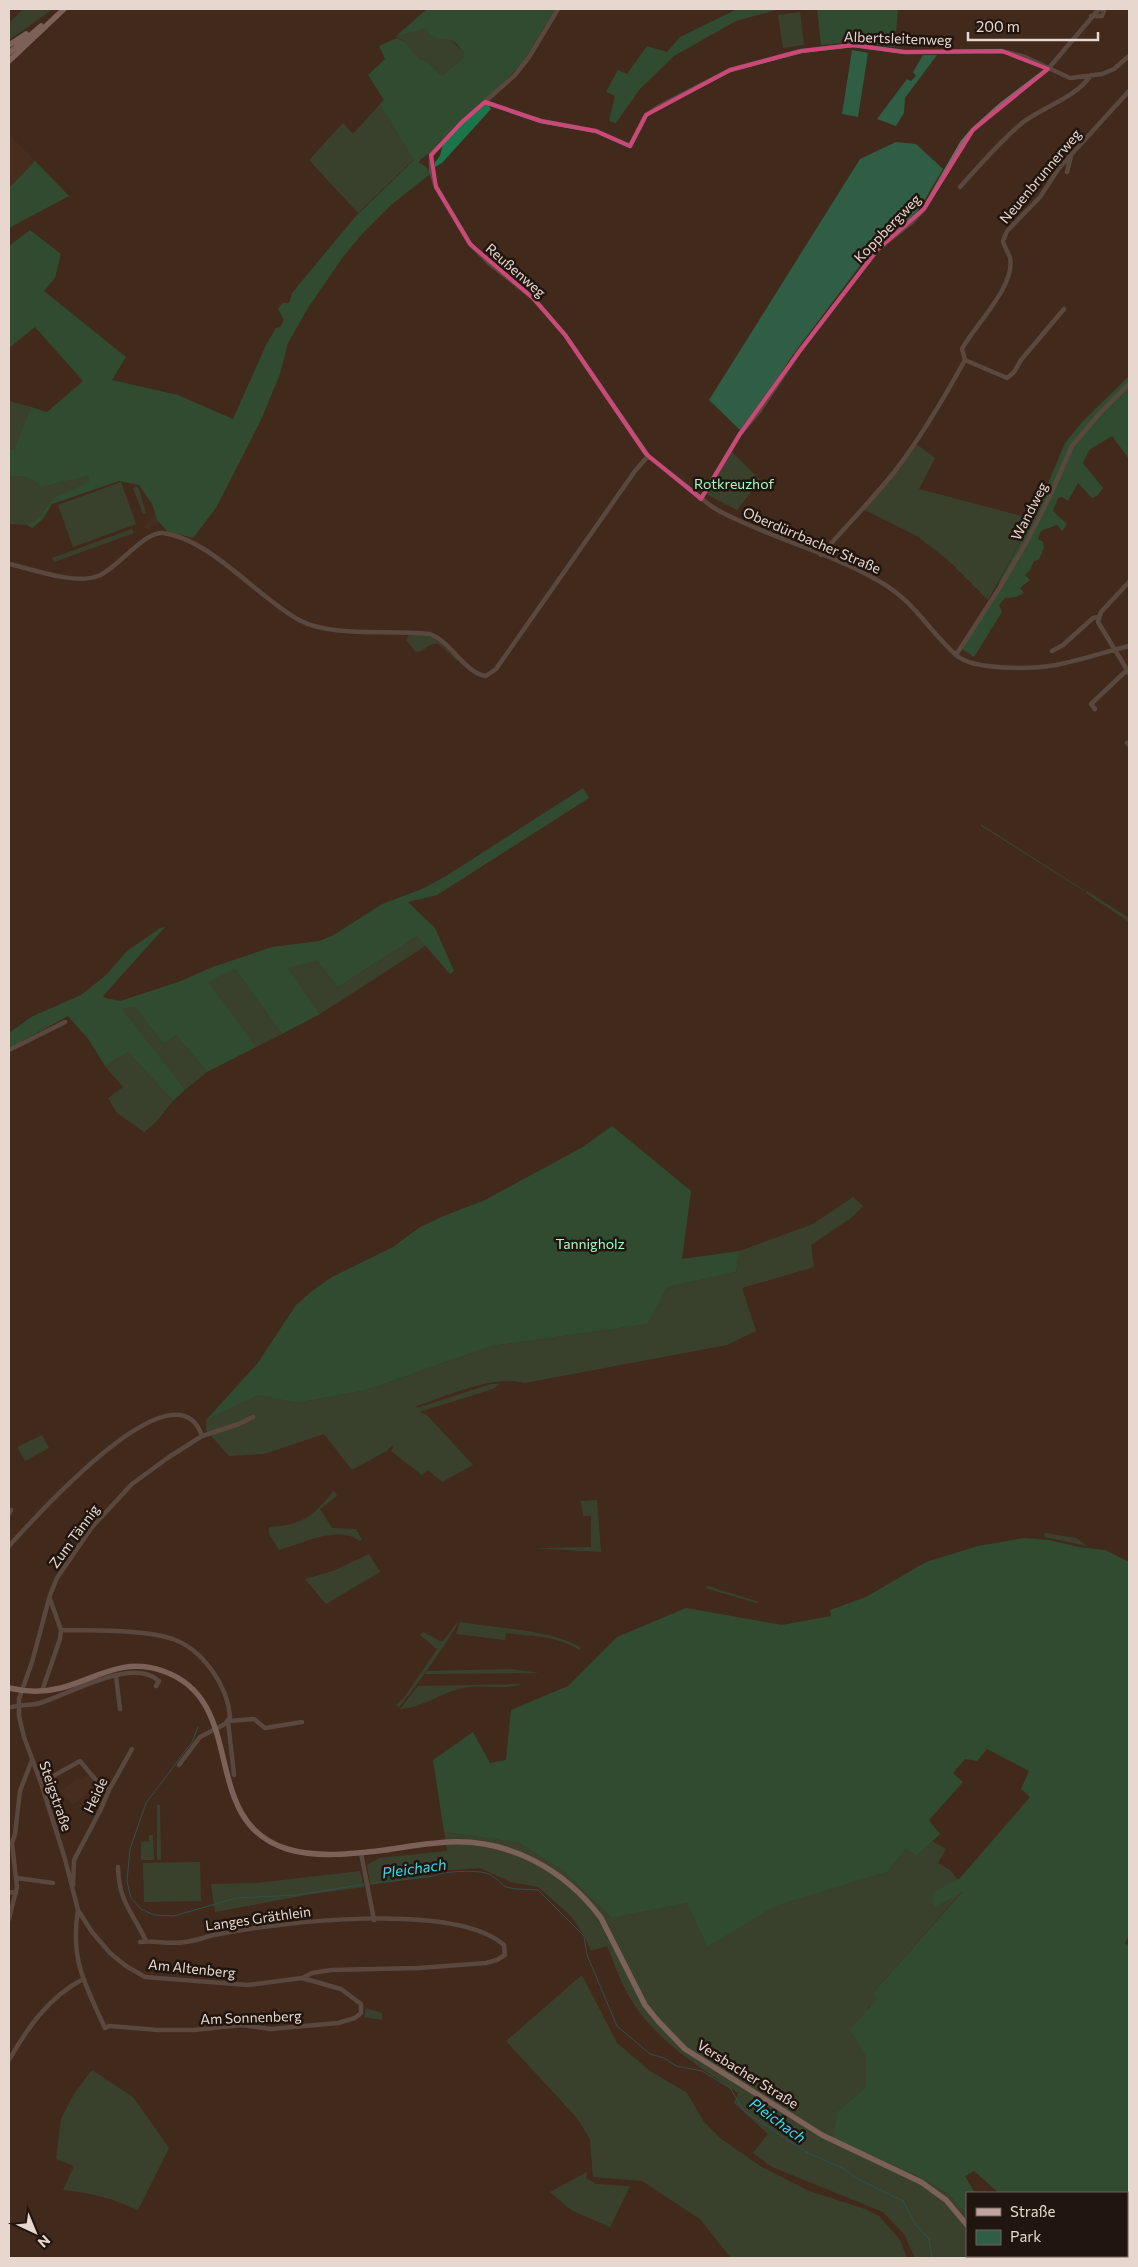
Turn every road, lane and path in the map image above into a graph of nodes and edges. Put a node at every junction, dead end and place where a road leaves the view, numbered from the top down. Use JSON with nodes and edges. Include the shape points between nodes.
{"nodes":[{"id":1,"x":65,"y":9,"type":"edge"},
{"id":2,"x":558,"y":9,"type":"edge"},
{"id":3,"x":1099,"y":9,"type":"edge"},
{"id":4,"x":55,"y":16,"type":"junction"},
{"id":5,"x":1091,"y":16,"type":"junction"},
{"id":6,"x":9,"y":45,"type":"edge"},
{"id":7,"x":9,"y":53,"type":"edge"},
{"id":8,"x":1129,"y":56,"type":"edge"},
{"id":9,"x":9,"y":61,"type":"edge"},
{"id":10,"x":1048,"y":69,"type":"junction"},
{"id":11,"x":1091,"y":75,"type":"junction"},
{"id":12,"x":1129,"y":91,"type":"edge"},
{"id":13,"x":486,"y":102,"type":"junction"},
{"id":14,"x":1071,"y":154,"type":"junction"},
{"id":15,"x":1067,"y":172,"type":"dead end"},
{"id":16,"x":960,"y":187,"type":"dead end"},
{"id":17,"x":1064,"y":309,"type":"dead end"},
{"id":18,"x":965,"y":360,"type":"junction"},
{"id":19,"x":1129,"y":384,"type":"edge"},
{"id":20,"x":648,"y":456,"type":"junction"},
{"id":21,"x":701,"y":499,"type":"junction"},
{"id":22,"x":821,"y":555,"type":"junction"},
{"id":23,"x":9,"y":564,"type":"edge"},
{"id":24,"x":1129,"y":582,"type":"edge"},
{"id":25,"x":1098,"y":617,"type":"junction"},
{"id":26,"x":1129,"y":646,"type":"edge"},
{"id":27,"x":1115,"y":650,"type":"junction"},
{"id":28,"x":1052,"y":651,"type":"dead end"},
{"id":29,"x":956,"y":655,"type":"junction"},
{"id":30,"x":1128,"y":672,"type":"edge"},
{"id":31,"x":1095,"y":710,"type":"dead end"},
{"id":32,"x":65,"y":1022,"type":"dead end"},
{"id":33,"x":9,"y":1050,"type":"edge"},
{"id":34,"x":253,"y":1417,"type":"dead end"},
{"id":35,"x":202,"y":1436,"type":"junction"},
{"id":36,"x":9,"y":1546,"type":"edge"},
{"id":37,"x":49,"y":1598,"type":"junction"},
{"id":38,"x":61,"y":1630,"type":"junction"},
{"id":39,"x":116,"y":1676,"type":"junction"},
{"id":40,"x":156,"y":1686,"type":"dead end"},
{"id":41,"x":9,"y":1688,"type":"edge"},
{"id":42,"x":23,"y":1690,"type":"junction"},
{"id":43,"x":42,"y":1691,"type":"junction"},
{"id":44,"x":19,"y":1706,"type":"junction"},
{"id":45,"x":9,"y":1708,"type":"edge"},
{"id":46,"x":120,"y":1709,"type":"dead end"},
{"id":47,"x":228,"y":1721,"type":"junction"},
{"id":48,"x":302,"y":1722,"type":"dead end"},
{"id":49,"x":216,"y":1727,"type":"junction"},
{"id":50,"x":132,"y":1749,"type":"dead end"},
{"id":51,"x":32,"y":1760,"type":"junction"},
{"id":52,"x":179,"y":1765,"type":"dead end"},
{"id":53,"x":230,"y":1775,"type":"junction"},
{"id":54,"x":42,"y":1783,"type":"junction"},
{"id":55,"x":109,"y":1790,"type":"junction"},
{"id":56,"x":9,"y":1837,"type":"edge"},
{"id":57,"x":12,"y":1843,"type":"junction"},
{"id":58,"x":361,"y":1852,"type":"junction"},
{"id":59,"x":118,"y":1867,"type":"dead end"},
{"id":60,"x":17,"y":1878,"type":"junction"},
{"id":61,"x":53,"y":1883,"type":"dead end"},
{"id":62,"x":9,"y":1892,"type":"edge"},
{"id":63,"x":73,"y":1892,"type":"junction"},
{"id":64,"x":16,"y":1893,"type":"junction"},
{"id":65,"x":78,"y":1910,"type":"junction"},
{"id":66,"x":9,"y":1919,"type":"edge"},
{"id":67,"x":374,"y":1920,"type":"junction"},
{"id":68,"x":146,"y":1941,"type":"junction"},
{"id":69,"x":140,"y":1942,"type":"dead end"},
{"id":70,"x":403,"y":1968,"type":"joint"},
{"id":71,"x":302,"y":1978,"type":"junction"},
{"id":72,"x":83,"y":1979,"type":"junction"},
{"id":73,"x":362,"y":2008,"type":"joint"},
{"id":74,"x":9,"y":2060,"type":"edge"},
{"id":75,"x":966,"y":2224,"type":"edge"}],
"edges":[{"from":1,"to":4,"type":"main road"},
{"from":1,"to":9,"type":"main road"},
{"from":2,"to":13,"type":"street","name":"Reußenweg","via":[[529,57]]},
{"from":3,"to":5,"type":"street","name":"Koppbergweg"},
{"from":3,"to":5,"type":"street","name":"Koppbergweg","via":[[1104,11],[1102,16]]},
{"from":4,"to":6,"type":"main road"},
{"from":4,"to":7,"type":"main road"},
{"from":5,"to":10,"type":"street","name":"Koppbergweg"},
{"from":8,"to":11,"type":"street","name":"Albertsleitenweg","via":[[1114,69]]},
{"from":10,"to":11,"type":"street","name":"Albertsleitenweg","via":[[1070,78]]},
{"from":10,"to":13,"type":"street","name":"Albertsleitenweg","via":[[1025,57],[1002,51],[905,52],[853,45],[801,51],[730,70],[658,107],[646,115],[630,146],[596,131],[541,121]]},
{"from":10,"to":21,"type":"street","name":"Koppbergweg","via":[[1002,104],[962,143],[924,209],[878,249],[740,434]]},
{"from":11,"to":16,"type":"street","via":[[1083,87],[1023,122]]},
{"from":12,"to":14,"type":"street","name":"Neuenbrunnerweg"},
{"from":13,"to":20,"type":"street","name":"Reußenweg","via":[[431,155],[431,172],[436,187],[470,244],[533,298],[565,335]]},
{"from":14,"to":15,"type":"street"},
{"from":14,"to":18,"type":"street","name":"Neuenbrunnerweg","via":[[1040,197],[1007,231],[1002,241],[1010,258],[1009,274],[985,316],[968,336],[962,349]]},
{"from":17,"to":18,"type":"street","via":[[1007,378]]},
{"from":18,"to":22,"type":"street","name":"Neuenbrunnerweg","via":[[917,441]]},
{"from":19,"to":29,"type":"street","name":"Wandweg","via":[[1072,446],[1026,541]]},
{"from":20,"to":21,"type":"street","name":"Oberdürrbacher Straße"},
{"from":20,"to":23,"type":"street","via":[[496,669],[486,676],[476,673],[439,638],[430,634],[336,630],[300,620],[216,558],[186,540],[165,533],[151,536],[97,576],[71,578]]},
{"from":21,"to":22,"type":"street","name":"Oberdürrbacher Straße","via":[[733,518]]},
{"from":22,"to":29,"type":"street","name":"Oberdürrbacher Straße","via":[[875,578],[893,590],[923,617]]},
{"from":24,"to":25,"type":"street"},
{"from":25,"to":27,"type":"street","via":[[1099,626]]},
{"from":25,"to":28,"type":"street"},
{"from":26,"to":27,"type":"street","name":"Oberdürrbacher Straße"},
{"from":27,"to":29,"type":"street","name":"Oberdürrbacher Straße","via":[[1045,666],[975,664]]},
{"from":27,"to":30,"type":"street"},
{"from":30,"to":31,"type":"street","via":[[1091,704]]},
{"from":32,"to":33,"type":"street"},
{"from":34,"to":35,"type":"street","name":"Zum Tännig"},
{"from":35,"to":36,"type":"street","via":[[200,1429],[187,1417],[165,1416],[139,1427],[71,1481]]},
{"from":35,"to":37,"type":"street","name":"Zum Tännig","via":[[132,1484],[104,1513],[83,1539]]},
{"from":37,"to":38,"type":"street"},
{"from":37,"to":42,"type":"street","name":"Zum Tännig"},
{"from":38,"to":43,"type":"street"},
{"from":38,"to":47,"type":"street","via":[[115,1631],[174,1640],[200,1657],[215,1675],[226,1696],[230,1711]]},
{"from":39,"to":40,"type":"street","via":[[130,1673],[149,1675],[159,1680]]},
{"from":39,"to":44,"type":"street","via":[[42,1703]]},
{"from":39,"to":46,"type":"street"},
{"from":41,"to":42,"type":"main road"},
{"from":42,"to":43,"type":"main road"},
{"from":42,"to":44,"type":"street","name":"Steigstraße"},
{"from":43,"to":49,"type":"main road","via":[[62,1688],[114,1668],[151,1667],[187,1683],[205,1703]]},
{"from":44,"to":45,"type":"street"},
{"from":44,"to":51,"type":"street","name":"Steigstraße","via":[[21,1725]]},
{"from":47,"to":48,"type":"street","via":[[254,1719],[265,1728]]},
{"from":47,"to":49,"type":"street"},
{"from":47,"to":53,"type":"street"},
{"from":49,"to":52,"type":"street","via":[[200,1737]]},
{"from":49,"to":53,"type":"main road"},
{"from":50,"to":55,"type":"street","name":"Heide"},
{"from":51,"to":54,"type":"street","name":"Steigstraße"},
{"from":51,"to":57,"type":"street","via":[[20,1791]]},
{"from":53,"to":58,"type":"main road","name":"Versbacher Straße","via":[[230,1790],[240,1811],[251,1826],[269,1840],[287,1849],[306,1852]]},
{"from":54,"to":55,"type":"street","via":[[80,1761],[100,1785]]},
{"from":54,"to":63,"type":"street","name":"Steigstraße"},
{"from":55,"to":63,"type":"street","name":"Heide","via":[[74,1860]]},
{"from":56,"to":57,"type":"street"},
{"from":57,"to":60,"type":"street"},
{"from":58,"to":67,"type":"street"},
{"from":58,"to":75,"type":"main road","name":"Versbacher Straße","via":[[462,1842],[496,1847],[529,1858],[561,1876],[601,1918],[645,2005],[685,2049],[822,2135],[926,2185],[946,2200]]},
{"from":59,"to":68,"type":"street","via":[[118,1885],[124,1904]]},
{"from":60,"to":61,"type":"street"},
{"from":60,"to":64,"type":"street"},
{"from":62,"to":64,"type":"street"},
{"from":63,"to":65,"type":"street","name":"Steigstraße"},
{"from":64,"to":66,"type":"street"},
{"from":65,"to":71,"type":"street","name":"Am Altenberg","via":[[110,1953],[145,1977],[248,1985]]},
{"from":65,"to":72,"type":"street","via":[[75,1945]]},
{"from":67,"to":68,"type":"street","name":"Langes Gräthlein","via":[[327,1919],[185,1942]]},
{"from":67,"to":70,"type":"street","name":"Langes Gräthlein","via":[[458,1924],[490,1934],[505,1948],[504,1955],[486,1963]]},
{"from":68,"to":69,"type":"street","name":"Langes Gräthlein"},
{"from":70,"to":71,"type":"street","name":"Am Altenberg","via":[[331,1970]]},
{"from":71,"to":73,"type":"street","name":"Am Altenberg","via":[[341,1990],[362,2004]]},
{"from":72,"to":73,"type":"street","name":"Am Sonnenberg","via":[[105,2028],[194,2030],[242,2025],[271,2029],[338,2023],[355,2018]]},
{"from":72,"to":74,"type":"street","via":[[47,2005]]}]}
